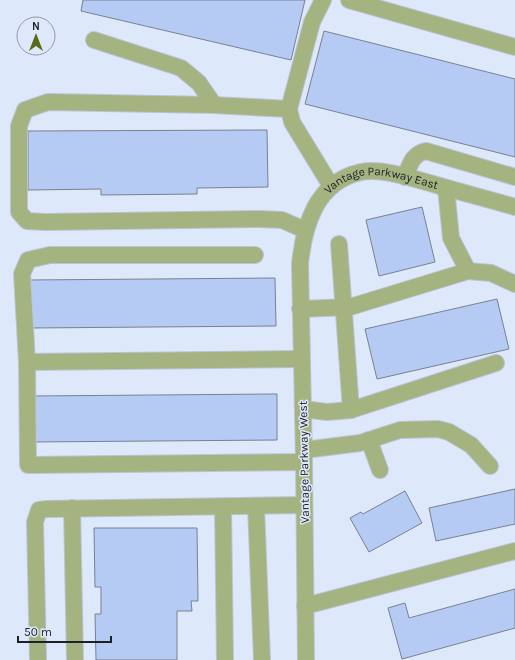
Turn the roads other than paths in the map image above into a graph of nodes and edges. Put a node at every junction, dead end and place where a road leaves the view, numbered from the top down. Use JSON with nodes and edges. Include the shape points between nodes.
{"nodes":[{"id":1,"x":323,"y":0,"type":"edge"},
{"id":2,"x":349,"y":0,"type":"edge"},
{"id":3,"x":94,"y":40,"type":"dead end"},
{"id":4,"x":515,"y":47,"type":"edge"},
{"id":5,"x":214,"y":105,"type":"junction"},
{"id":6,"x":289,"y":109,"type":"junction"},
{"id":7,"x":406,"y":177,"type":"junction"},
{"id":8,"x":515,"y":177,"type":"edge"},
{"id":9,"x":331,"y":186,"type":"junction"},
{"id":10,"x":446,"y":188,"type":"junction"},
{"id":11,"x":515,"y":207,"type":"edge"},
{"id":12,"x":305,"y":230,"type":"junction"},
{"id":13,"x":339,"y":244,"type":"dead end"},
{"id":14,"x":255,"y":255,"type":"dead end"},
{"id":15,"x":300,"y":264,"type":"joint"},
{"id":16,"x":468,"y":271,"type":"junction"},
{"id":17,"x":515,"y":284,"type":"edge"},
{"id":18,"x":343,"y":307,"type":"junction"},
{"id":19,"x":300,"y":308,"type":"junction"},
{"id":20,"x":301,"y":359,"type":"junction"},
{"id":21,"x":27,"y":362,"type":"junction"},
{"id":22,"x":496,"y":363,"type":"dead end"},
{"id":23,"x":303,"y":409,"type":"junction"},
{"id":24,"x":351,"y":410,"type":"junction"},
{"id":25,"x":369,"y":440,"type":"junction"},
{"id":26,"x":304,"y":456,"type":"junction"},
{"id":27,"x":490,"y":466,"type":"dead end"},
{"id":28,"x":380,"y":470,"type":"dead end"},
{"id":29,"x":304,"y":505,"type":"junction"},
{"id":30,"x":256,"y":506,"type":"junction"},
{"id":31,"x":223,"y":507,"type":"junction"},
{"id":32,"x":72,"y":508,"type":"junction"},
{"id":33,"x":515,"y":551,"type":"edge"},
{"id":34,"x":305,"y":606,"type":"junction"},
{"id":35,"x":38,"y":660,"type":"edge"},
{"id":36,"x":75,"y":660,"type":"edge"},
{"id":37,"x":225,"y":660,"type":"edge"},
{"id":38,"x":262,"y":660,"type":"edge"},
{"id":39,"x":306,"y":660,"type":"edge"}],
"edges":[{"from":1,"to":6,"type":"street","via":[[312,22]]},
{"from":2,"to":4,"type":"street"},
{"from":3,"to":5,"type":"street","via":[[181,68],[199,82]]},
{"from":5,"to":6,"type":"street"},
{"from":5,"to":12,"type":"street","via":[[48,102],[25,110],[18,126],[19,212],[27,221],[46,222],[282,220]]},
{"from":6,"to":9,"type":"street","via":[[292,122]]},
{"from":7,"to":8,"type":"street","via":[[412,158],[426,151]]},
{"from":7,"to":9,"type":"street","name":"Vantage Parkway East","via":[[361,172]]},
{"from":7,"to":10,"type":"street","name":"Vantage Parkway East"},
{"from":9,"to":12,"type":"street","name":"Vantage Parkway East","via":[[309,217]]},
{"from":10,"to":11,"type":"street","name":"Vantage Parkway East"},
{"from":10,"to":16,"type":"street","via":[[452,238]]},
{"from":12,"to":15,"type":"street","name":"Vantage Parkway East"},
{"from":13,"to":18,"type":"street"},
{"from":14,"to":21,"type":"street","via":[[50,255],[28,260],[22,274]]},
{"from":15,"to":19,"type":"street","name":"Vantage Parkway West"},
{"from":16,"to":17,"type":"street","via":[[491,273]]},
{"from":16,"to":18,"type":"street"},
{"from":18,"to":19,"type":"street"},
{"from":18,"to":24,"type":"street"},
{"from":19,"to":20,"type":"street","name":"Vantage Parkway West"},
{"from":20,"to":21,"type":"street"},
{"from":20,"to":23,"type":"street","name":"Vantage Parkway West"},
{"from":21,"to":26,"type":"street","via":[[28,465]]},
{"from":22,"to":24,"type":"street"},
{"from":23,"to":24,"type":"street","via":[[327,412]]},
{"from":23,"to":26,"type":"street","name":"Vantage Parkway West"},
{"from":25,"to":26,"type":"street"},
{"from":25,"to":27,"type":"street","via":[[400,430],[449,432],[471,445]]},
{"from":25,"to":28,"type":"street"},
{"from":26,"to":29,"type":"street","name":"Vantage Parkway West"},
{"from":29,"to":30,"type":"street"},
{"from":29,"to":34,"type":"street","name":"Vantage Parkway West"},
{"from":30,"to":31,"type":"street"},
{"from":30,"to":38,"type":"street"},
{"from":31,"to":32,"type":"street"},
{"from":31,"to":37,"type":"street"},
{"from":32,"to":35,"type":"street","via":[[39,510],[36,515]]},
{"from":32,"to":36,"type":"street"},
{"from":33,"to":34,"type":"street"},
{"from":34,"to":39,"type":"street","name":"Vantage Parkway West"}]}
